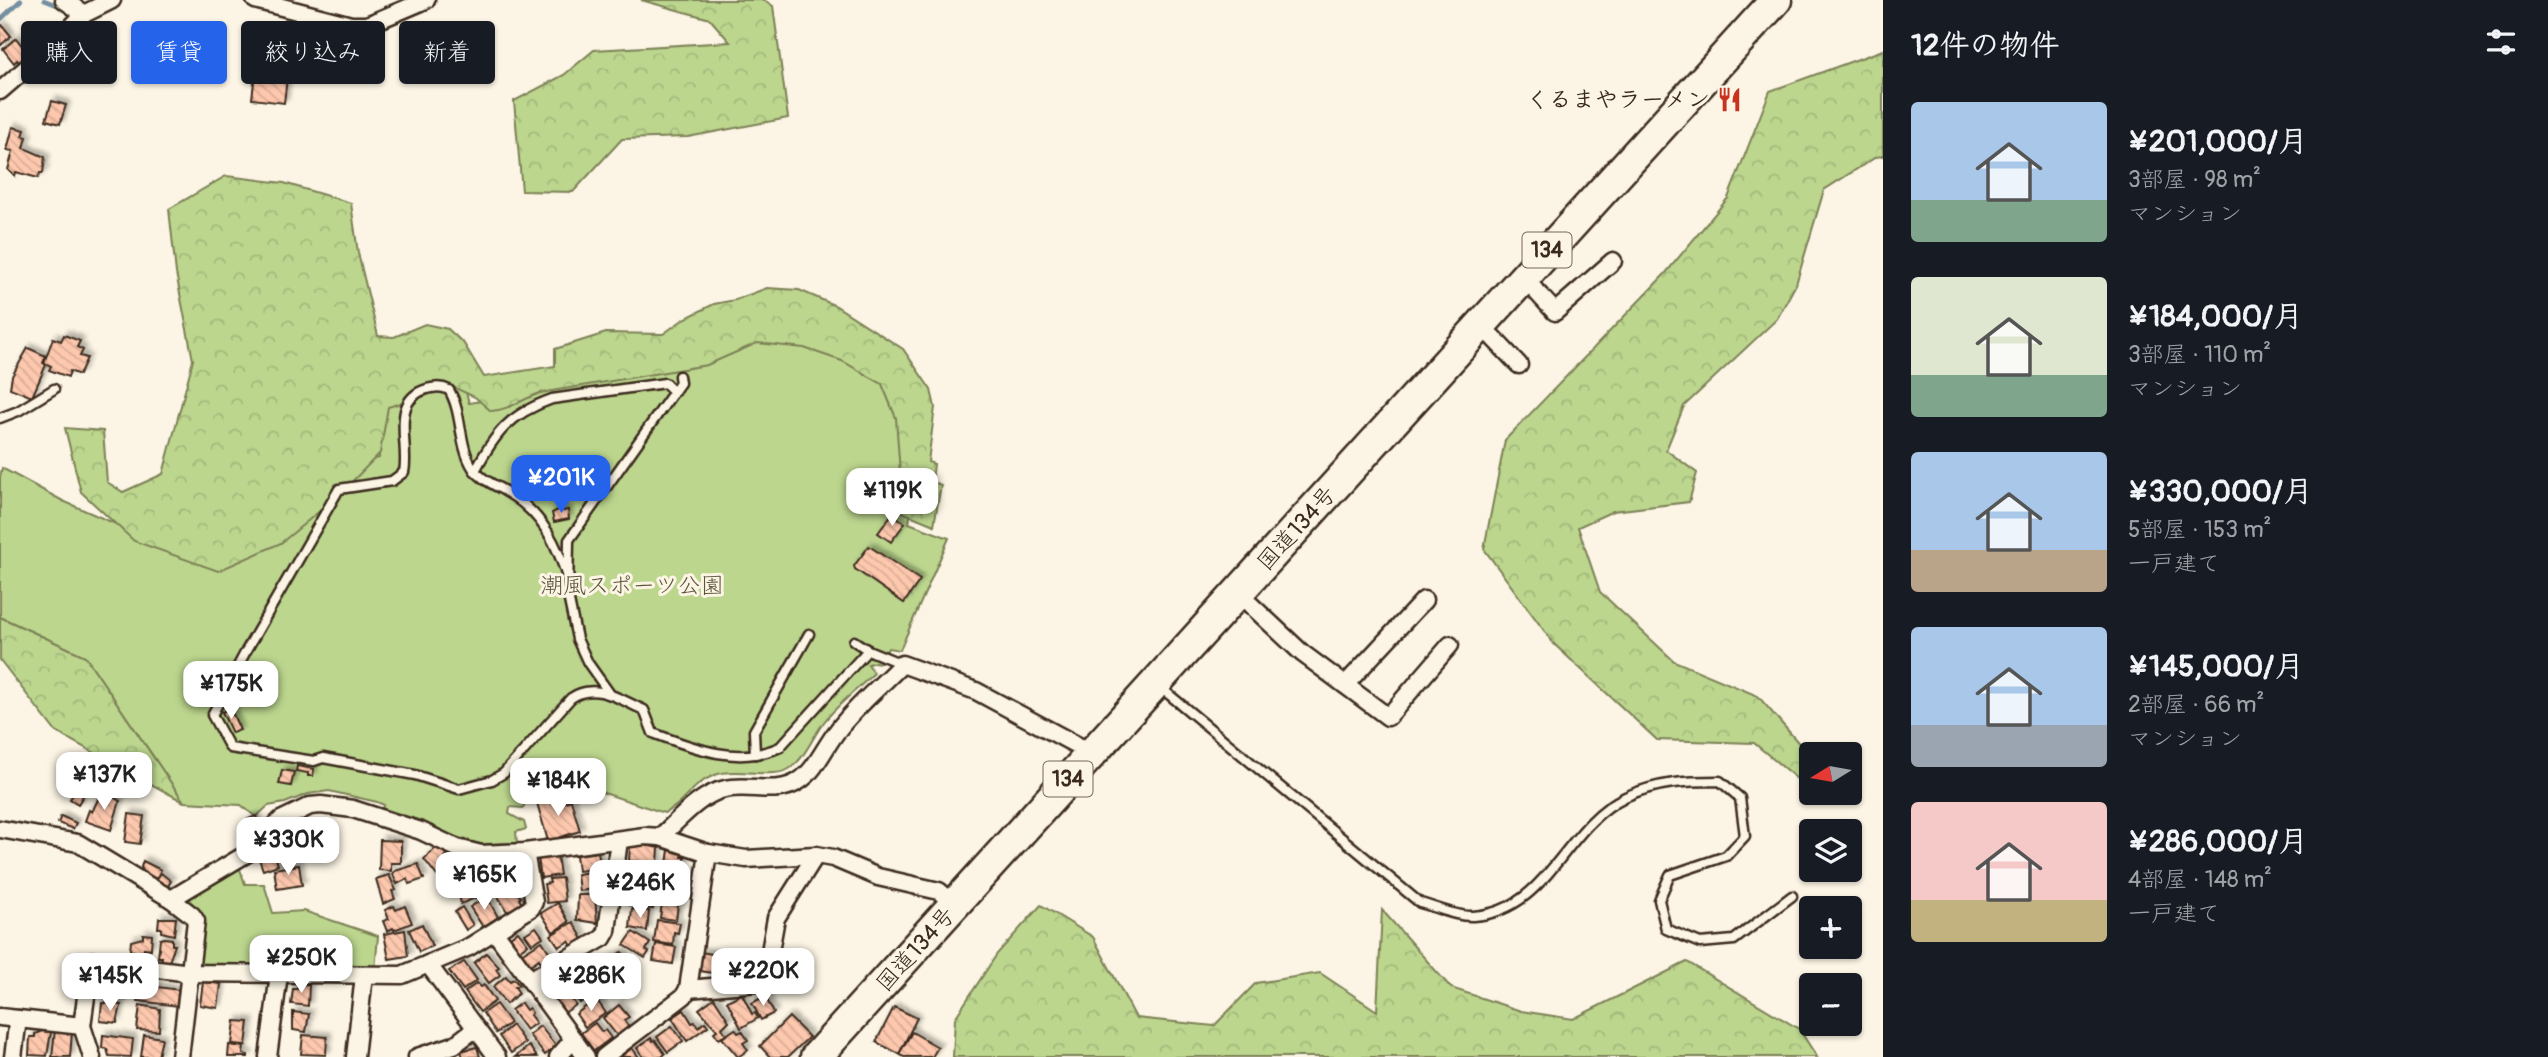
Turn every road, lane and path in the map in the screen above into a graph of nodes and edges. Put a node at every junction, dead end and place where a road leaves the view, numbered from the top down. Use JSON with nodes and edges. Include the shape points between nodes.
{"nodes":[{"id":1,"x":64,"y":0,"type":"edge"},
{"id":2,"x":112,"y":0,"type":"edge"},
{"id":3,"x":255,"y":0,"type":"edge"},
{"id":4,"x":426,"y":0,"type":"edge"},
{"id":5,"x":1776,"y":0,"type":"edge"},
{"id":6,"x":81,"y":7,"type":"edge"},
{"id":7,"x":0,"y":91,"type":"edge"},
{"id":8,"x":1613,"y":261,"type":"dead end"},
{"id":9,"x":1523,"y":277,"type":"junction"},
{"id":10,"x":1480,"y":324,"type":"junction"},
{"id":11,"x":1519,"y":365,"type":"dead end"},
{"id":12,"x":679,"y":376,"type":"dead end"},
{"id":13,"x":54,"y":389,"type":"dead end"},
{"id":14,"x":673,"y":391,"type":"junction"},
{"id":15,"x":0,"y":418,"type":"edge"},
{"id":16,"x":475,"y":471,"type":"junction"},
{"id":17,"x":568,"y":581,"type":"junction"},
{"id":18,"x":1237,"y":592,"type":"junction"},
{"id":19,"x":1424,"y":600,"type":"dead end"},
{"id":20,"x":809,"y":634,"type":"dead end"},
{"id":21,"x":854,"y":641,"type":"dead end"},
{"id":22,"x":1450,"y":645,"type":"dead end"},
{"id":23,"x":868,"y":650,"type":"junction"},
{"id":24,"x":902,"y":664,"type":"junction"},
{"id":25,"x":1154,"y":683,"type":"junction"},
{"id":26,"x":1345,"y":685,"type":"junction"},
{"id":27,"x":612,"y":696,"type":"junction"},
{"id":28,"x":755,"y":754,"type":"junction"},
{"id":29,"x":1089,"y":754,"type":"junction"},
{"id":30,"x":0,"y":829,"type":"edge"},
{"id":31,"x":660,"y":837,"type":"junction"},
{"id":32,"x":619,"y":840,"type":"junction"},
{"id":33,"x":525,"y":852,"type":"junction"},
{"id":34,"x":708,"y":853,"type":"junction"},
{"id":35,"x":816,"y":855,"type":"junction"},
{"id":36,"x":1792,"y":896,"type":"dead end"},
{"id":37,"x":171,"y":899,"type":"junction"},
{"id":38,"x":955,"y":905,"type":"junction"},
{"id":39,"x":495,"y":932,"type":"junction"},
{"id":40,"x":428,"y":964,"type":"junction"},
{"id":41,"x":191,"y":973,"type":"junction"},
{"id":42,"x":279,"y":974,"type":"junction"},
{"id":43,"x":364,"y":975,"type":"junction"},
{"id":44,"x":530,"y":980,"type":"junction"},
{"id":45,"x":688,"y":989,"type":"junction"},
{"id":46,"x":0,"y":1017,"type":"edge"},
{"id":47,"x":18,"y":1019,"type":"junction"},
{"id":48,"x":82,"y":1026,"type":"junction"},
{"id":49,"x":475,"y":1029,"type":"junction"},
{"id":50,"x":573,"y":1040,"type":"junction"},
{"id":51,"x":13,"y":1057,"type":"edge"},
{"id":52,"x":92,"y":1057,"type":"edge"},
{"id":53,"x":180,"y":1057,"type":"edge"},
{"id":54,"x":268,"y":1057,"type":"edge"},
{"id":55,"x":355,"y":1057,"type":"edge"},
{"id":56,"x":417,"y":1057,"type":"edge"},
{"id":57,"x":497,"y":1057,"type":"edge"},
{"id":58,"x":558,"y":1057,"type":"edge"},
{"id":59,"x":586,"y":1057,"type":"edge"},
{"id":60,"x":604,"y":1057,"type":"edge"},
{"id":61,"x":817,"y":1057,"type":"edge"}],
"edges":[{"from":1,"to":6,"type":"street"},
{"from":2,"to":6,"type":"street"},
{"from":3,"to":4,"type":"street","via":[[367,25]]},
{"from":5,"to":9,"type":"highway","name":"国道134号","number":"134"},
{"from":6,"to":7,"type":"street","via":[[60,39]]},
{"from":8,"to":9,"type":"street","via":[[1555,312]]},
{"from":9,"to":10,"type":"highway","name":"国道134号","number":"134"},
{"from":10,"to":11,"type":"street"},
{"from":10,"to":18,"type":"highway","name":"国道134号","number":"134"},
{"from":12,"to":14,"type":"lane","via":[[680,383]]},
{"from":13,"to":15,"type":"lane"},
{"from":14,"to":16,"type":"lane","via":[[665,383],[538,404],[500,431]]},
{"from":14,"to":17,"type":"lane","via":[[569,540]]},
{"from":16,"to":17,"type":"lane","via":[[519,501],[541,523],[554,540]]},
{"from":16,"to":27,"type":"lane","via":[[449,390],[443,387],[416,393],[404,410],[404,472],[392,481],[339,489],[213,712],[230,748],[314,761],[323,758],[415,775],[459,789],[504,773],[575,695],[593,690]]},
{"from":17,"to":27,"type":"lane","via":[[577,639]]},
{"from":18,"to":25,"type":"highway","name":"国道134号","number":"134"},
{"from":18,"to":26,"type":"street","via":[[1302,653]]},
{"from":19,"to":26,"type":"street"},
{"from":20,"to":28,"type":"lane","via":[[754,731]]},
{"from":21,"to":23,"type":"lane"},
{"from":22,"to":26,"type":"street","via":[[1388,717]]},
{"from":23,"to":24,"type":"lane"},
{"from":23,"to":28,"type":"lane","via":[[780,747]]},
{"from":24,"to":29,"type":"street","via":[[976,691]]},
{"from":24,"to":31,"type":"street","via":[[848,717],[798,782],[713,793]]},
{"from":25,"to":29,"type":"highway","name":"国道134号","number":"134"},
{"from":25,"to":36,"type":"lane","via":[[1420,903],[1471,916],[1511,907],[1552,871],[1588,823],[1624,797],[1675,781],[1720,781],[1740,798],[1745,836],[1726,856],[1670,875],[1659,900],[1666,929],[1700,943],[1734,940]]},
{"from":27,"to":28,"type":"lane","via":[[644,710],[653,733],[715,754]]},
{"from":29,"to":38,"type":"highway","name":"国道134号","number":"134"},
{"from":30,"to":37,"type":"street","via":[[78,843]]},
{"from":31,"to":32,"type":"street"},
{"from":31,"to":34,"type":"street"},
{"from":32,"to":33,"type":"street"},
{"from":32,"to":44,"type":"street","via":[[603,939]]},
{"from":33,"to":37,"type":"street","via":[[481,854],[353,809],[310,806],[281,820],[248,853]]},
{"from":33,"to":39,"type":"street","via":[[534,902]]},
{"from":34,"to":35,"type":"street","via":[[759,860]]},
{"from":34,"to":45,"type":"street"},
{"from":35,"to":38,"type":"street","via":[[878,877],[939,891]]},
{"from":35,"to":45,"type":"street","via":[[776,918],[766,974],[757,983]]},
{"from":37,"to":41,"type":"street","via":[[196,921]]},
{"from":38,"to":61,"type":"highway","name":"国道134号","number":"134"},
{"from":39,"to":40,"type":"street"},
{"from":39,"to":44,"type":"street"},
{"from":40,"to":43,"type":"street","via":[[402,975]]},
{"from":40,"to":49,"type":"street"},
{"from":41,"to":42,"type":"street"},
{"from":41,"to":48,"type":"street","via":[[91,961]]},
{"from":41,"to":53,"type":"street"},
{"from":42,"to":43,"type":"street"},
{"from":42,"to":54,"type":"street"},
{"from":43,"to":55,"type":"street"},
{"from":44,"to":50,"type":"street"},
{"from":45,"to":60,"type":"street"},
{"from":46,"to":47,"type":"street"},
{"from":47,"to":48,"type":"street"},
{"from":47,"to":51,"type":"street"},
{"from":48,"to":52,"type":"street"},
{"from":49,"to":56,"type":"street","via":[[454,1045]]},
{"from":49,"to":57,"type":"street"},
{"from":50,"to":58,"type":"street"},
{"from":50,"to":59,"type":"street"}]}
